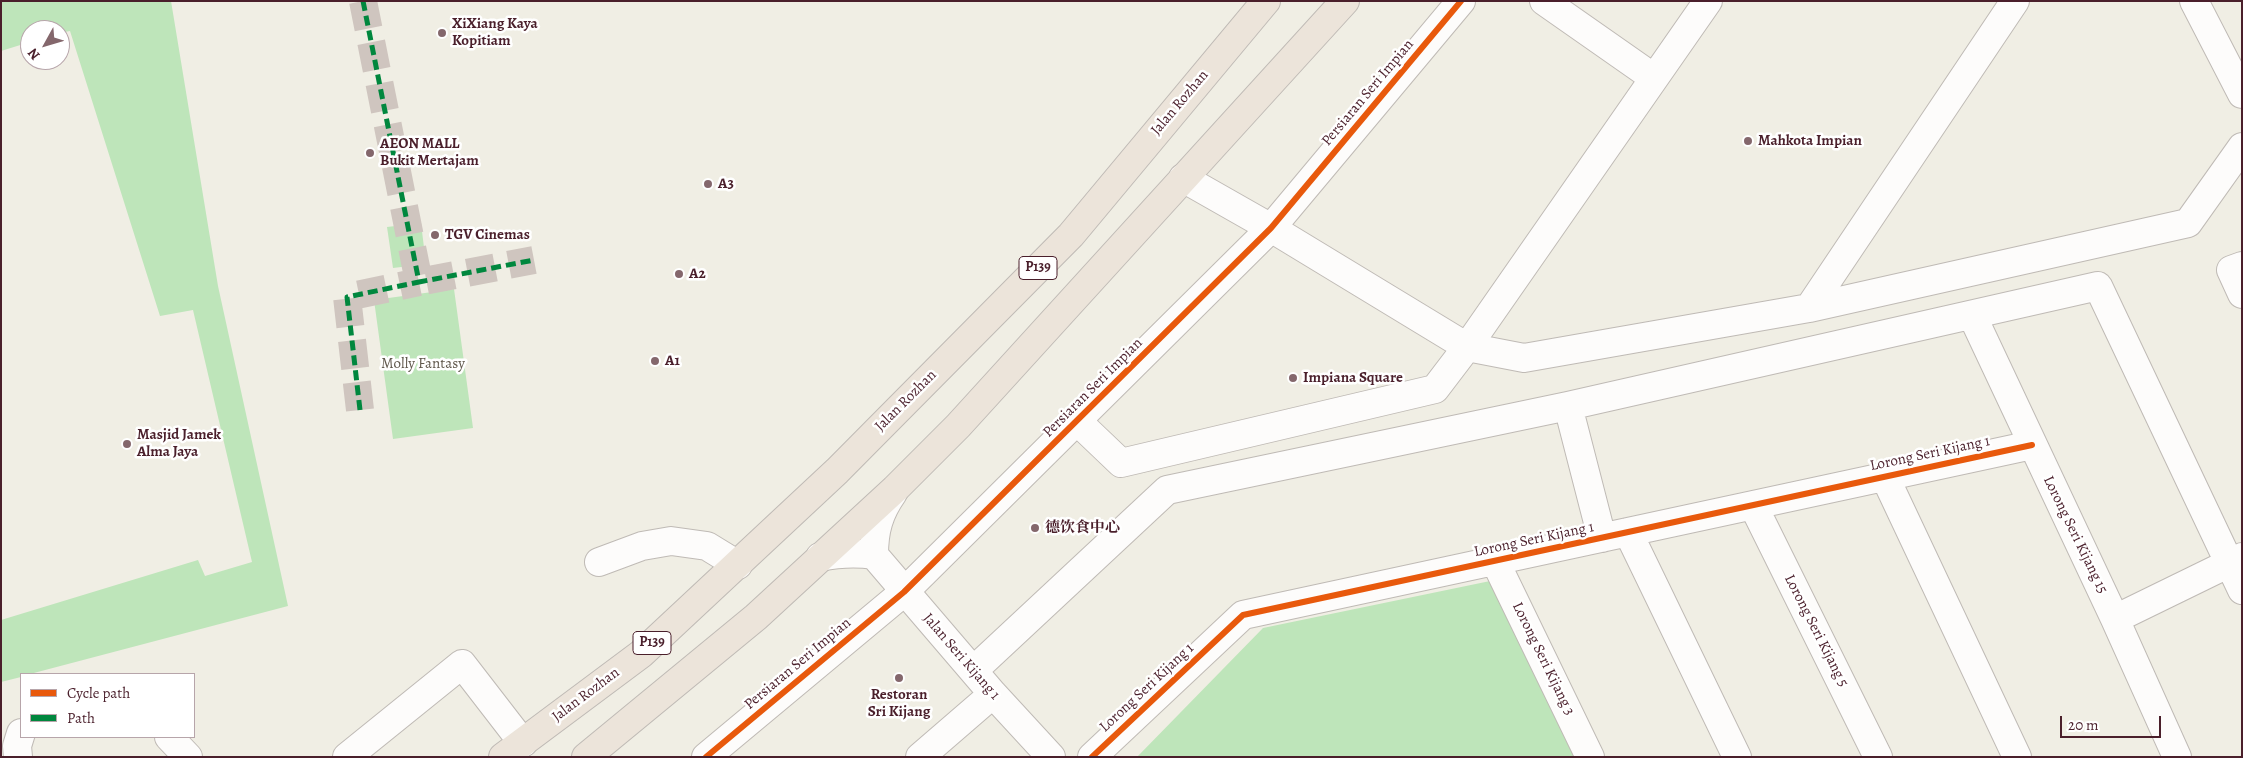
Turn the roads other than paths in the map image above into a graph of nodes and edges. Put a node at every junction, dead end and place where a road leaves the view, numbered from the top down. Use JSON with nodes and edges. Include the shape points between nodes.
{"nodes":[{"id":1,"x":1266,"y":1,"type":"edge"},
{"id":2,"x":1345,"y":1,"type":"edge"},
{"id":3,"x":1461,"y":1,"type":"edge"},
{"id":4,"x":1544,"y":1,"type":"edge"},
{"id":5,"x":1708,"y":1,"type":"edge"},
{"id":6,"x":2015,"y":1,"type":"edge"},
{"id":7,"x":2194,"y":1,"type":"edge"},
{"id":8,"x":1654,"y":78,"type":"junction"},
{"id":9,"x":2242,"y":94,"type":"edge"},
{"id":10,"x":2242,"y":147,"type":"edge"},
{"id":11,"x":1183,"y":178,"type":"junction"},
{"id":12,"x":1271,"y":228,"type":"junction"},
{"id":13,"x":1808,"y":308,"type":"junction"},
{"id":14,"x":1972,"y":315,"type":"junction"},
{"id":15,"x":1467,"y":347,"type":"junction"},
{"id":16,"x":1568,"y":406,"type":"junction"},
{"id":17,"x":1077,"y":421,"type":"junction"},
{"id":18,"x":2032,"y":445,"type":"junction"},
{"id":19,"x":1885,"y":477,"type":"junction"},
{"id":20,"x":895,"y":490,"type":"junction"},
{"id":21,"x":1753,"y":505,"type":"junction"},
{"id":22,"x":1628,"y":532,"type":"junction"},
{"id":23,"x":1602,"y":538,"type":"junction"},
{"id":24,"x":874,"y":555,"type":"junction"},
{"id":25,"x":820,"y":557,"type":"junction"},
{"id":26,"x":2236,"y":560,"type":"edge"},
{"id":27,"x":1495,"y":561,"type":"junction"},
{"id":28,"x":600,"y":562,"type":"dead end"},
{"id":29,"x":738,"y":564,"type":"junction"},
{"id":30,"x":2242,"y":590,"type":"edge"},
{"id":31,"x":904,"y":592,"type":"junction"},
{"id":32,"x":2115,"y":619,"type":"junction"},
{"id":33,"x":974,"y":670,"type":"junction"},
{"id":34,"x":994,"y":694,"type":"junction"},
{"id":35,"x":20,"y":737,"type":"edge"},
{"id":36,"x":170,"y":738,"type":"edge"},
{"id":37,"x":513,"y":750,"type":"edge"},
{"id":38,"x":18,"y":757,"type":"edge"},
{"id":39,"x":188,"y":757,"type":"edge"},
{"id":40,"x":347,"y":757,"type":"edge"},
{"id":41,"x":586,"y":757,"type":"edge"},
{"id":42,"x":706,"y":757,"type":"edge"},
{"id":43,"x":920,"y":757,"type":"edge"},
{"id":44,"x":1051,"y":757,"type":"edge"},
{"id":45,"x":1092,"y":757,"type":"edge"},
{"id":46,"x":1590,"y":757,"type":"edge"},
{"id":47,"x":1736,"y":757,"type":"edge"},
{"id":48,"x":1878,"y":757,"type":"edge"},
{"id":49,"x":2017,"y":757,"type":"edge"},
{"id":50,"x":2177,"y":757,"type":"edge"}],
"edges":[{"from":1,"to":29,"type":"main road","name":"Jalan Rozhan","number":"P139","via":[[1071,235],[837,471]]},
{"from":2,"to":11,"type":"main road"},
{"from":3,"to":12,"type":"street","name":"Persiaran Seri Impian"},
{"from":4,"to":8,"type":"street"},
{"from":5,"to":8,"type":"street"},
{"from":6,"to":13,"type":"street"},
{"from":7,"to":9,"type":"street"},
{"from":8,"to":15,"type":"street"},
{"from":10,"to":13,"type":"street","via":[[2188,224]]},
{"from":11,"to":12,"type":"street"},
{"from":11,"to":20,"type":"main road","via":[[958,426]]},
{"from":12,"to":15,"type":"street"},
{"from":12,"to":17,"type":"street","name":"Persiaran Seri Impian"},
{"from":13,"to":15,"type":"street","via":[[1524,358]]},
{"from":14,"to":16,"type":"street"},
{"from":14,"to":18,"type":"street","name":"Lorong Seri Kijang 15"},
{"from":14,"to":26,"type":"street","via":[[2098,286]]},
{"from":15,"to":17,"type":"street","via":[[1434,389],[1121,463]]},
{"from":16,"to":23,"type":"street"},
{"from":16,"to":33,"type":"street","via":[[1167,490]]},
{"from":17,"to":31,"type":"street","name":"Persiaran Seri Impian"},
{"from":18,"to":19,"type":"street","name":"Lorong Seri Kijang 1"},
{"from":18,"to":32,"type":"street","name":"Lorong Seri Kijang 15"},
{"from":19,"to":21,"type":"street","name":"Lorong Seri Kijang 1"},
{"from":19,"to":49,"type":"street"},
{"from":20,"to":24,"type":"street","via":[[882,509],[874,531]]},
{"from":20,"to":25,"type":"main road"},
{"from":21,"to":22,"type":"street","name":"Lorong Seri Kijang 1"},
{"from":21,"to":48,"type":"street","name":"Lorong Seri Kijang 5"},
{"from":22,"to":23,"type":"street","name":"Lorong Seri Kijang 1"},
{"from":22,"to":47,"type":"street"},
{"from":23,"to":27,"type":"street","name":"Lorong Seri Kijang 1"},
{"from":24,"to":25,"type":"street","via":[[847,552]]},
{"from":24,"to":31,"type":"street","name":"Jalan Seri Kijang 1"},
{"from":25,"to":41,"type":"main road","via":[[699,665]]},
{"from":26,"to":30,"type":"street"},
{"from":26,"to":32,"type":"street"},
{"from":27,"to":45,"type":"street","name":"Lorong Seri Kijang 1","via":[[1243,616]]},
{"from":27,"to":46,"type":"street","name":"Lorong Seri Kijang 3"},
{"from":28,"to":29,"type":"street","via":[[642,546],[671,541],[707,546]]},
{"from":29,"to":37,"type":"main road","name":"Jalan Rozhan","number":"P139","via":[[641,654]]},
{"from":31,"to":33,"type":"street","name":"Jalan Seri Kijang 1"},
{"from":31,"to":42,"type":"street","name":"Persiaran Seri Impian"},
{"from":32,"to":50,"type":"street","name":"Lorong Seri Kijang 15"},
{"from":33,"to":34,"type":"street","name":"Jalan Seri Kijang 1"},
{"from":34,"to":43,"type":"street"},
{"from":34,"to":44,"type":"street","name":"Jalan Seri Kijang 1"},
{"from":35,"to":38,"type":"street"},
{"from":36,"to":39,"type":"street"},
{"from":37,"to":40,"type":"street","via":[[462,664]]}]}
